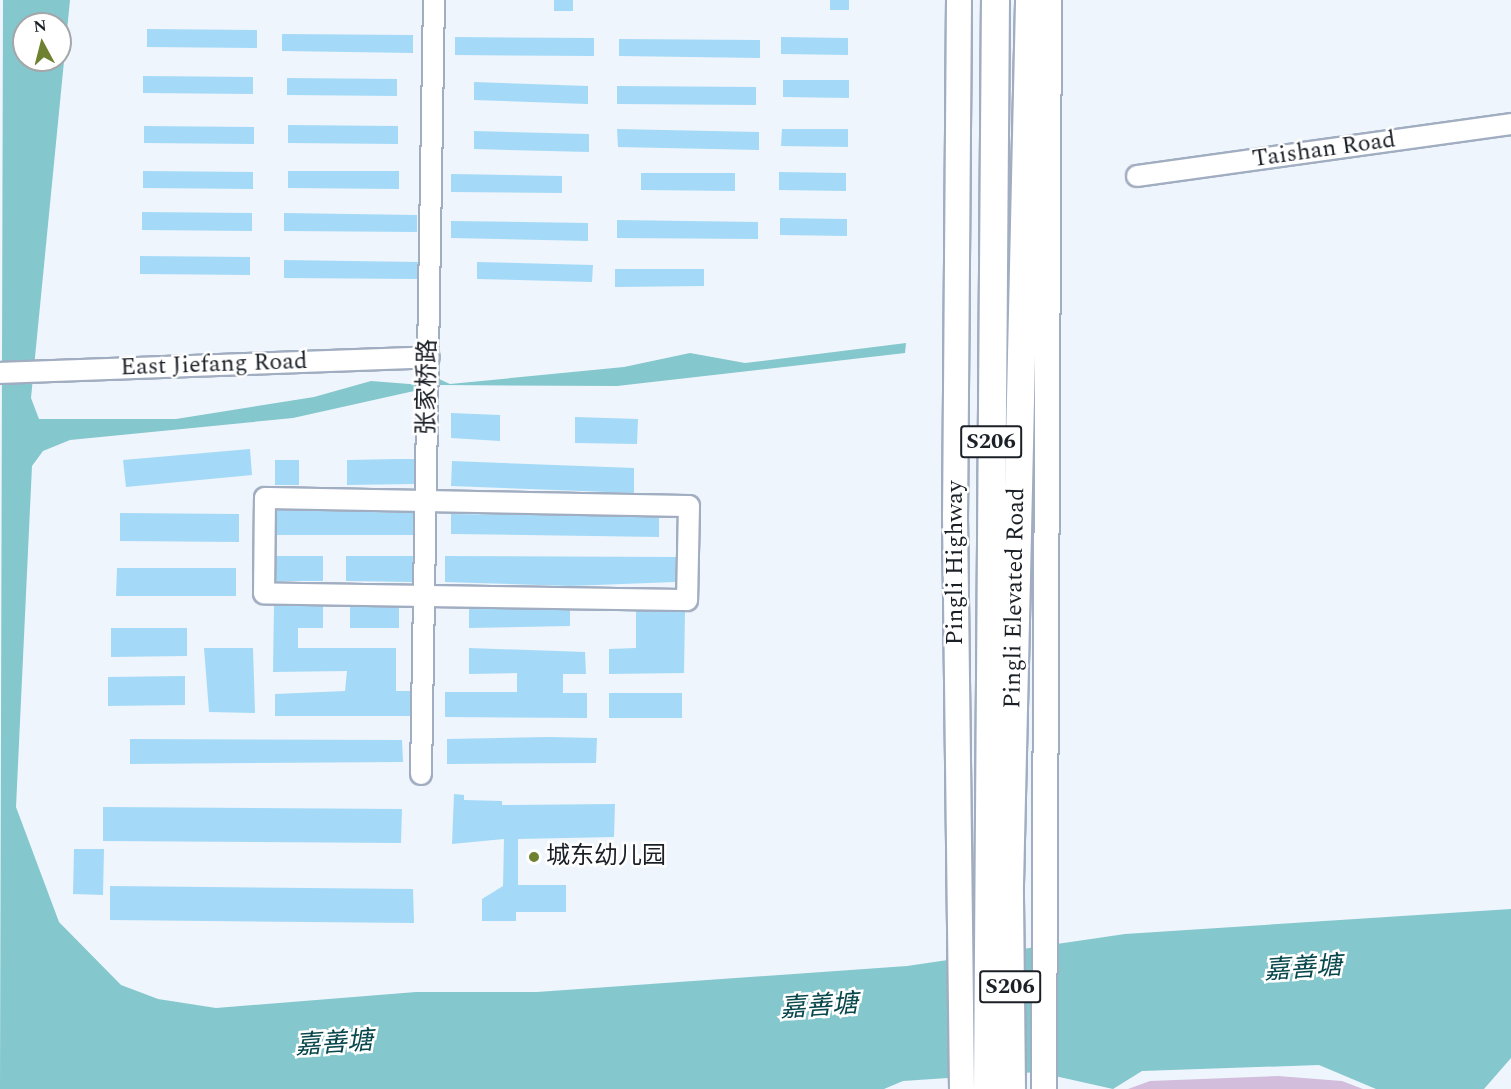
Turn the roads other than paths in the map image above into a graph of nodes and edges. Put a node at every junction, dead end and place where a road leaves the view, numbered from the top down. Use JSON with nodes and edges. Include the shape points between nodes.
{"nodes":[{"id":1,"x":434,"y":0,"type":"edge"},
{"id":2,"x":959,"y":0,"type":"edge"},
{"id":3,"x":995,"y":0,"type":"edge"},
{"id":4,"x":1029,"y":0,"type":"edge"},
{"id":5,"x":1049,"y":0,"type":"edge"},
{"id":6,"x":1511,"y":124,"type":"edge"},
{"id":7,"x":1137,"y":176,"type":"dead end"},
{"id":8,"x":429,"y":357,"type":"junction"},
{"id":9,"x":0,"y":373,"type":"edge"},
{"id":10,"x":426,"y":501,"type":"junction"},
{"id":11,"x":424,"y":596,"type":"junction"},
{"id":12,"x":421,"y":774,"type":"dead end"},
{"id":13,"x":962,"y":1089,"type":"edge"},
{"id":14,"x":987,"y":1089,"type":"edge"},
{"id":15,"x":1011,"y":1089,"type":"edge"},
{"id":16,"x":1044,"y":1089,"type":"edge"}],
"edges":[{"from":1,"to":8,"type":"street","name":"张家桥路"},
{"from":2,"to":13,"type":"main road","name":"Pingli Highway","via":[[955,516]]},
{"from":3,"to":14,"type":"highway","name":"Pingli Elevated Road","number":"S206"},
{"from":4,"to":15,"type":"highway","name":"Pingli Elevated Road","number":"S206","via":[[1009,884]]},
{"from":5,"to":16,"type":"main road"},
{"from":6,"to":7,"type":"street","name":"Taishan Road"},
{"from":8,"to":9,"type":"street","name":"East Jiefang Road"},
{"from":8,"to":10,"type":"street","name":"张家桥路"},
{"from":10,"to":11,"type":"street","name":"张家桥路"},
{"from":10,"to":11,"type":"street","via":[[266,498],[264,593]]},
{"from":10,"to":11,"type":"street","via":[[689,506],[687,600]]},
{"from":11,"to":12,"type":"street","name":"张家桥路"}]}
